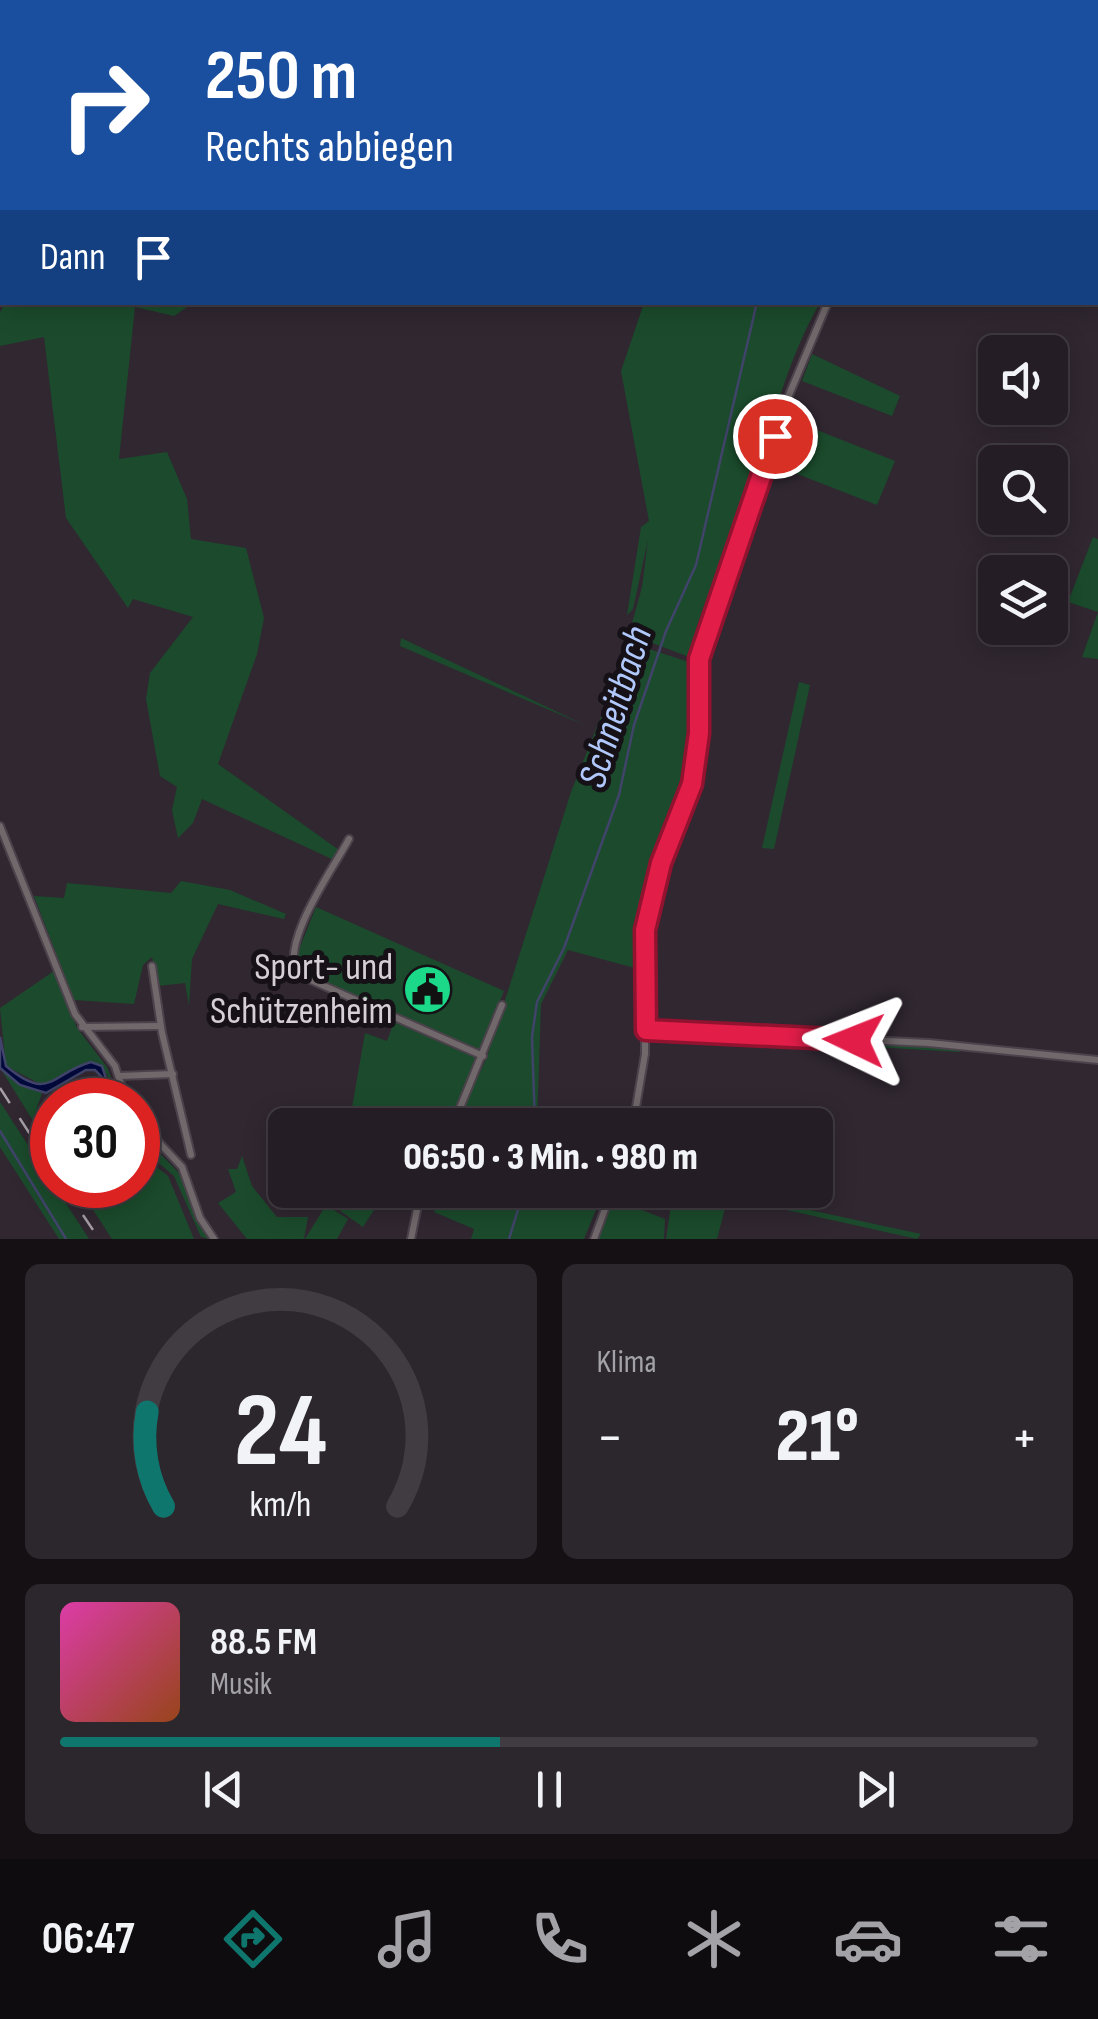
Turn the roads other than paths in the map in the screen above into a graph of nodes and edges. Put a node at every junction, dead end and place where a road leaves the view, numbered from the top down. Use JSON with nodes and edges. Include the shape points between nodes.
{"nodes":[{"id":1,"x":826,"y":305,"type":"edge"},
{"id":2,"x":0,"y":826,"type":"edge"},
{"id":3,"x":349,"y":839,"type":"dead end"},
{"id":4,"x":152,"y":966,"type":"dead end"},
{"id":5,"x":502,"y":1005,"type":"dead end"},
{"id":6,"x":160,"y":1026,"type":"junction"},
{"id":7,"x":82,"y":1027,"type":"junction"},
{"id":8,"x":646,"y":1030,"type":"junction"},
{"id":9,"x":483,"y":1056,"type":"junction"},
{"id":10,"x":1098,"y":1060,"type":"edge"},
{"id":11,"x":173,"y":1074,"type":"junction"},
{"id":12,"x":120,"y":1076,"type":"joint"},
{"id":13,"x":460,"y":1108,"type":"edge"},
{"id":14,"x":635,"y":1108,"type":"edge"},
{"id":15,"x":160,"y":1144,"type":"edge"},
{"id":16,"x":191,"y":1155,"type":"dead end"},
{"id":17,"x":417,"y":1208,"type":"edge"},
{"id":18,"x":605,"y":1208,"type":"edge"},
{"id":19,"x":214,"y":1239,"type":"edge"},
{"id":20,"x":410,"y":1239,"type":"edge"},
{"id":21,"x":594,"y":1239,"type":"edge"}],
"edges":[{"from":1,"to":8,"type":"street","via":[[706,631],[692,784],[661,863],[645,930]]},
{"from":2,"to":7,"type":"street"},
{"from":3,"to":9,"type":"street","via":[[301,926],[291,956],[298,974]]},
{"from":4,"to":6,"type":"street"},
{"from":5,"to":9,"type":"street"},
{"from":6,"to":7,"type":"street"},
{"from":6,"to":11,"type":"street"},
{"from":7,"to":12,"type":"street"},
{"from":8,"to":10,"type":"street","via":[[929,1043]]},
{"from":8,"to":14,"type":"street"},
{"from":9,"to":13,"type":"street"},
{"from":11,"to":12,"type":"street"},
{"from":11,"to":16,"type":"street"},
{"from":15,"to":19,"type":"street","via":[[182,1167]]},
{"from":17,"to":20,"type":"street"},
{"from":18,"to":21,"type":"street"}]}
